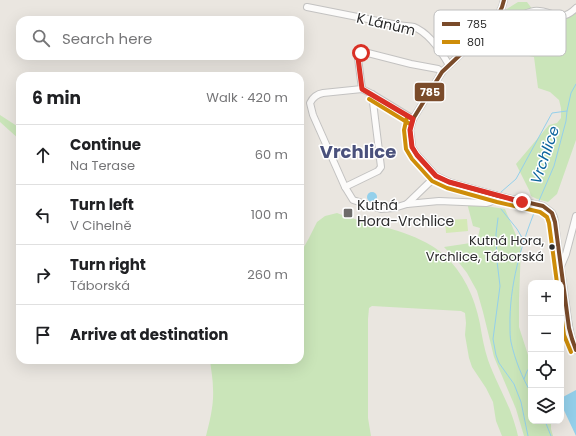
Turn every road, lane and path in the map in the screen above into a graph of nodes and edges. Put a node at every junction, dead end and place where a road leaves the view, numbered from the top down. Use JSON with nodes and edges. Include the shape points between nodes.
{"nodes":[{"id":1,"x":504,"y":0,"type":"edge"},
{"id":2,"x":307,"y":6,"type":"dead end"},
{"id":3,"x":576,"y":8,"type":"edge"},
{"id":4,"x":501,"y":10,"type":"edge"},
{"id":5,"x":566,"y":16,"type":"edge"},
{"id":6,"x":434,"y":42,"type":"edge"},
{"id":7,"x":444,"y":56,"type":"edge"},
{"id":8,"x":459,"y":56,"type":"edge"},
{"id":9,"x":449,"y":65,"type":"junction"},
{"id":10,"x":442,"y":72,"type":"junction"},
{"id":11,"x":362,"y":89,"type":"junction"},
{"id":12,"x":372,"y":94,"type":"junction"},
{"id":13,"x":413,"y":119,"type":"junction"},
{"id":14,"x":436,"y":176,"type":"junction"},
{"id":15,"x":345,"y":187,"type":"junction"},
{"id":16,"x":495,"y":195,"type":"junction"},
{"id":17,"x":407,"y":204,"type":"junction"},
{"id":18,"x":576,"y":216,"type":"edge"},
{"id":19,"x":560,"y":268,"type":"junction"},
{"id":20,"x":576,"y":350,"type":"edge"}],
"edges":[{"from":1,"to":4,"type":"street"},
{"from":2,"to":6,"type":"street","name":"K Lánům","via":[[413,27]]},
{"from":3,"to":5,"type":"street"},
{"from":7,"to":9,"type":"street","name":"K Lánům"},
{"from":8,"to":9,"type":"street"},
{"from":9,"to":10,"type":"street"},
{"from":10,"to":11,"type":"street","via":[[364,52],[359,54],[358,58]]},
{"from":10,"to":13,"type":"street"},
{"from":11,"to":12,"type":"street"},
{"from":11,"to":15,"type":"street","via":[[317,94],[310,103]]},
{"from":12,"to":13,"type":"street"},
{"from":12,"to":15,"type":"street","via":[[381,167],[378,171]]},
{"from":13,"to":14,"type":"street","via":[[410,130],[412,147]]},
{"from":14,"to":16,"type":"street"},
{"from":14,"to":17,"type":"street"},
{"from":15,"to":17,"type":"street","via":[[353,200],[381,209]]},
{"from":16,"to":17,"type":"street","via":[[494,200],[486,203],[439,201]]},
{"from":16,"to":19,"type":"street","via":[[543,206],[550,211],[554,217]]},
{"from":18,"to":19,"type":"street"},
{"from":19,"to":20,"type":"street"}]}
